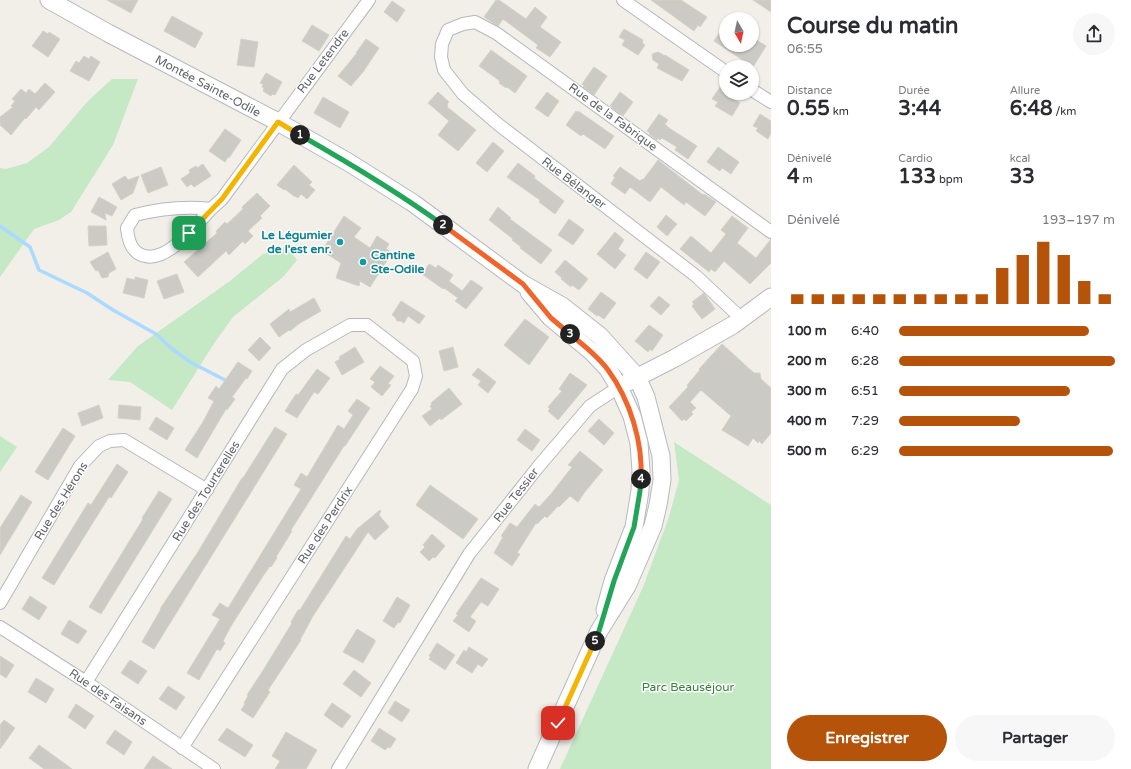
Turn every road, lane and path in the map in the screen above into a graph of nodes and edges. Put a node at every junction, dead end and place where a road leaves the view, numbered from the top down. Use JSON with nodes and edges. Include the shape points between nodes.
{"nodes":[{"id":1,"x":49,"y":0,"type":"edge"},
{"id":2,"x":369,"y":0,"type":"edge"},
{"id":3,"x":623,"y":0,"type":"edge"},
{"id":4,"x":448,"y":30,"type":"joint"},
{"id":5,"x":719,"y":67,"type":"edge"},
{"id":6,"x":759,"y":94,"type":"edge"},
{"id":7,"x":771,"y":102,"type":"edge"},
{"id":8,"x":278,"y":122,"type":"junction"},
{"id":9,"x":211,"y":209,"type":"junction"},
{"id":10,"x":771,"y":232,"type":"edge"},
{"id":11,"x":523,"y":284,"type":"junction"},
{"id":12,"x":771,"y":297,"type":"edge"},
{"id":13,"x":742,"y":319,"type":"junction"},
{"id":14,"x":350,"y":325,"type":"joint"},
{"id":15,"x":637,"y":377,"type":"junction"},
{"id":16,"x":619,"y":387,"type":"junction"},
{"id":17,"x":207,"y":490,"type":"junction"},
{"id":18,"x":0,"y":603,"type":"edge"},
{"id":19,"x":0,"y":627,"type":"edge"},
{"id":20,"x":599,"y":631,"type":"junction"},
{"id":21,"x":86,"y":682,"type":"junction"},
{"id":22,"x":182,"y":748,"type":"junction"},
{"id":23,"x":214,"y":769,"type":"edge"},
{"id":24,"x":338,"y":769,"type":"edge"},
{"id":25,"x":537,"y":769,"type":"edge"}],
"edges":[{"from":1,"to":8,"type":"main road","name":"Montée Sainte-Odile"},
{"from":2,"to":8,"type":"street","name":"Rue Letendre"},
{"from":3,"to":5,"type":"street"},
{"from":4,"to":10,"type":"street","name":"Rue de la Fabrique","via":[[475,22],[496,33]]},
{"from":4,"to":13,"type":"street","name":"Rue Bélanger","via":[[442,44],[444,70],[463,94],[499,125],[696,276]]},
{"from":6,"to":7,"type":"street"},
{"from":8,"to":9,"type":"street","name":"Rue Letendre","via":[[222,199]]},
{"from":8,"to":11,"type":"main road","name":"Montée Sainte-Odile","via":[[348,162],[413,204]]},
{"from":9,"to":9,"type":"street","name":"Rue Letendre","via":[[153,210],[135,214],[127,228],[128,239],[138,254],[148,257],[164,253],[189,233]]},
{"from":11,"to":15,"type":"main road","name":"Montée Sainte-Odile","via":[[562,306],[600,336]]},
{"from":11,"to":16,"type":"main road","name":"Montée Sainte-Odile","via":[[551,318],[592,352],[608,369]]},
{"from":12,"to":13,"type":"main road","name":"Rue Tessier"},
{"from":13,"to":15,"type":"main road","name":"Rue Tessier"},
{"from":14,"to":17,"type":"street","name":"Rue des Tourterelles","via":[[306,350],[282,369]]},
{"from":14,"to":22,"type":"street","name":"Rue des Perdrix","via":[[366,325],[413,361],[416,376],[412,389]]},
{"from":15,"to":16,"type":"main road","name":"Rue Tessier"},
{"from":15,"to":20,"type":"main road","name":"Montée Sainte-Odile","via":[[646,397],[660,456],[662,480],[653,526],[627,586]]},
{"from":16,"to":20,"type":"main road","name":"Montée Sainte-Odile","via":[[632,416],[638,443],[640,491],[634,527]]},
{"from":16,"to":24,"type":"street","name":"Rue Tessier","via":[[590,406],[469,554]]},
{"from":17,"to":18,"type":"street","name":"Rue des Hérons","via":[[124,440],[110,441],[99,446],[80,466]]},
{"from":17,"to":21,"type":"street","name":"Rue des Tourterelles"},
{"from":19,"to":21,"type":"street","name":"Rue des Faisans"},
{"from":20,"to":25,"type":"main road"},
{"from":21,"to":22,"type":"street","name":"Rue des Faisans"},
{"from":22,"to":23,"type":"street","name":"Rue des Faisans"}]}
